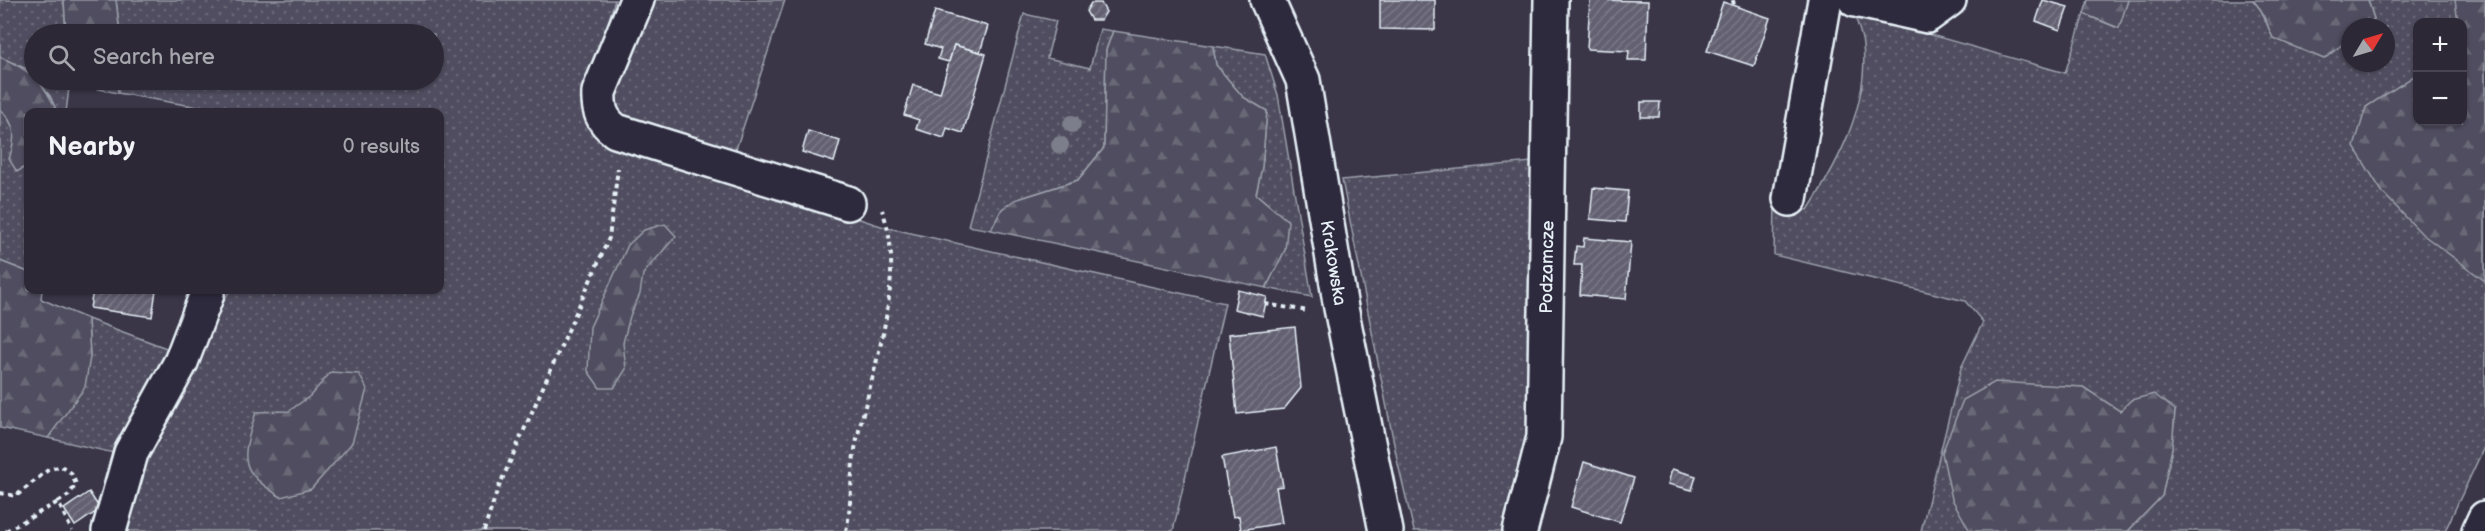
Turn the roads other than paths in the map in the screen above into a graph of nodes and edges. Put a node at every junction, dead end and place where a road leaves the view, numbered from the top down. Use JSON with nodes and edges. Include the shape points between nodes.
{"nodes":[{"id":1,"x":637,"y":0,"type":"edge"},
{"id":2,"x":1267,"y":0,"type":"edge"},
{"id":3,"x":1551,"y":0,"type":"edge"},
{"id":4,"x":1825,"y":0,"type":"edge"},
{"id":5,"x":1855,"y":0,"type":"edge"},
{"id":6,"x":1949,"y":0,"type":"edge"},
{"id":7,"x":1790,"y":199,"type":"dead end"},
{"id":8,"x":848,"y":203,"type":"dead end"},
{"id":9,"x":207,"y":294,"type":"edge"},
{"id":10,"x":2485,"y":518,"type":"edge"},
{"id":11,"x":109,"y":531,"type":"edge"},
{"id":12,"x":1386,"y":531,"type":"edge"},
{"id":13,"x":1520,"y":531,"type":"edge"},
{"id":14,"x":2480,"y":531,"type":"edge"}],
"edges":[{"from":1,"to":8,"type":"street","via":[[599,92],[598,106],[606,123],[616,131]]},
{"from":2,"to":12,"type":"street","name":"Krakowska","via":[[1303,80],[1343,320]]},
{"from":3,"to":13,"type":"street","name":"Podzamcze","via":[[1544,437]]},
{"from":4,"to":7,"type":"street"},
{"from":5,"to":6,"type":"street","via":[[1927,16]]},
{"from":9,"to":11,"type":"street","via":[[181,362],[131,453]]},
{"from":10,"to":14,"type":"street"}]}
